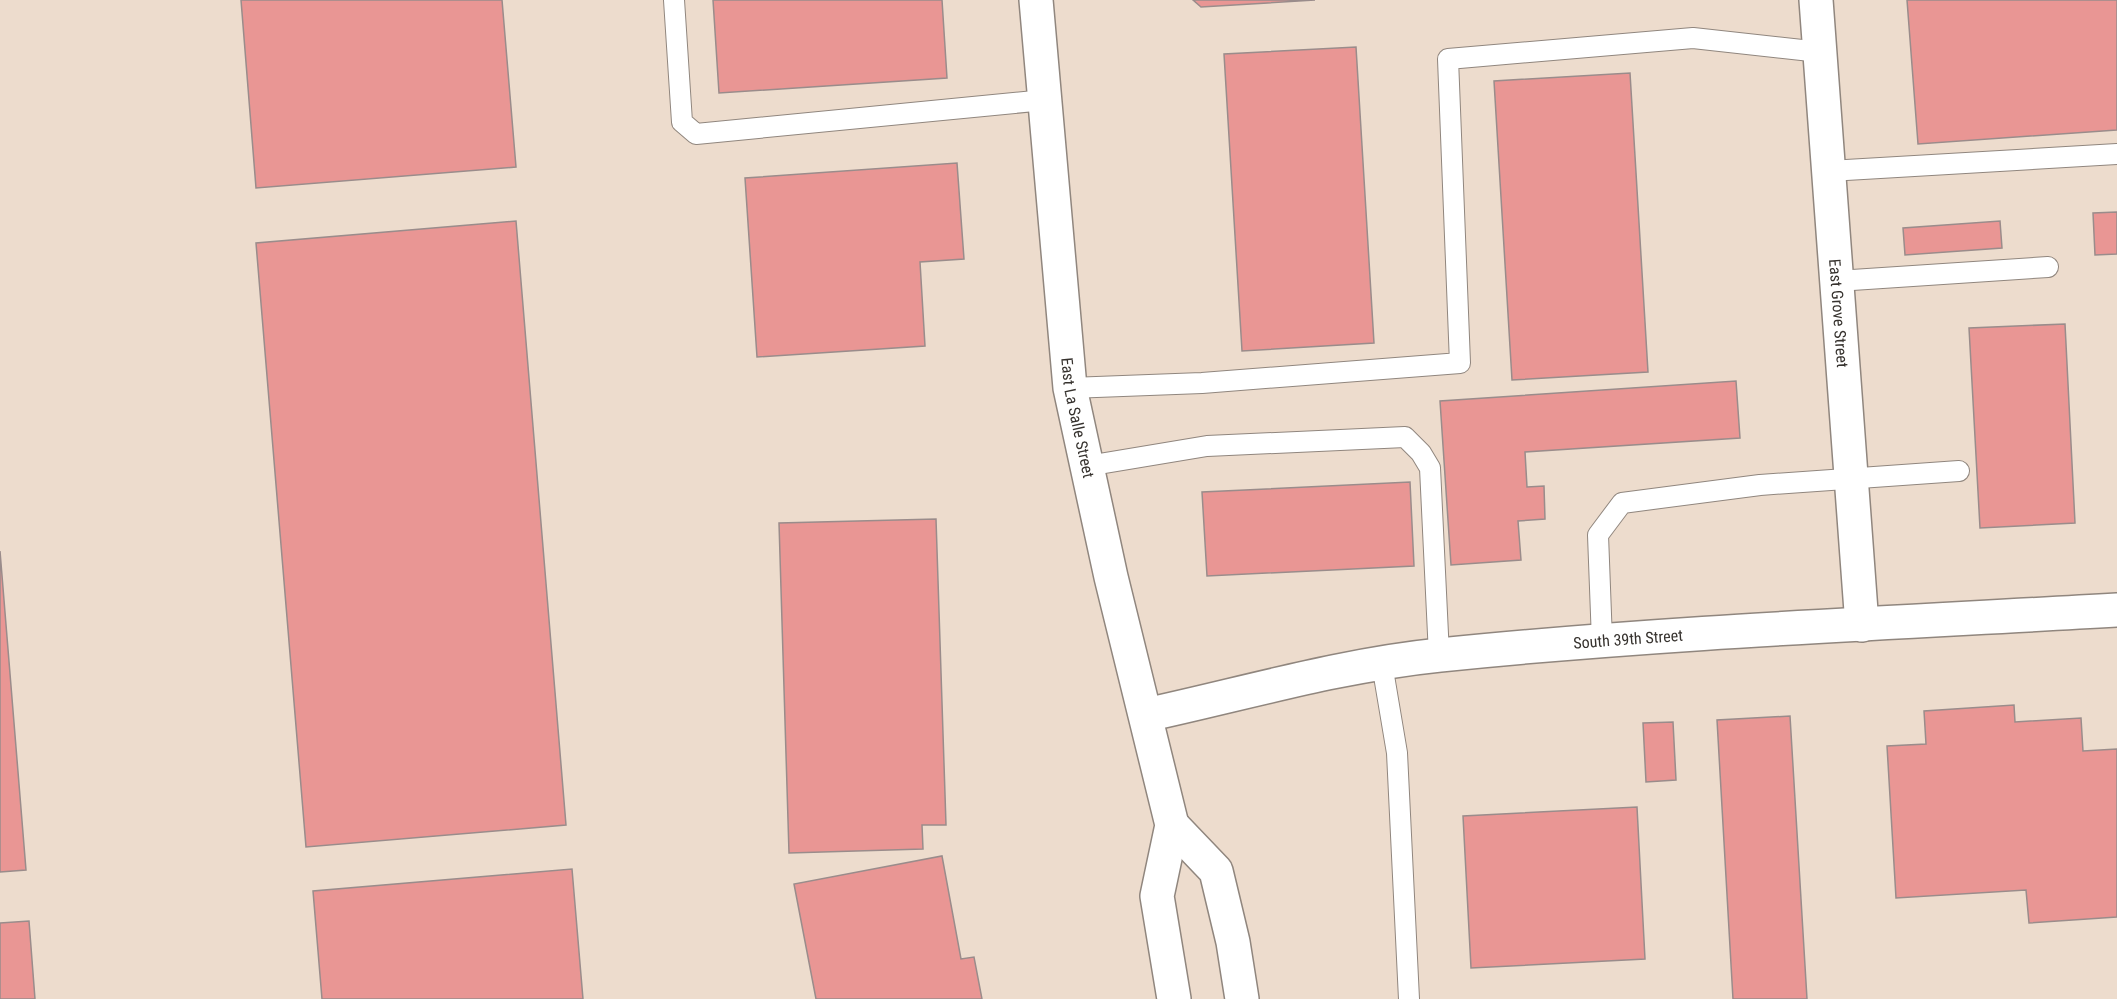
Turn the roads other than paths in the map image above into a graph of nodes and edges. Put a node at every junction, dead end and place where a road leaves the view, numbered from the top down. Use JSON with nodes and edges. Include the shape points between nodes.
{"nodes":[{"id":1,"x":674,"y":0,"type":"edge"},
{"id":2,"x":1036,"y":0,"type":"edge"},
{"id":3,"x":1816,"y":0,"type":"edge"},
{"id":4,"x":1820,"y":52,"type":"junction"},
{"id":5,"x":1045,"y":100,"type":"junction"},
{"id":6,"x":2117,"y":154,"type":"edge"},
{"id":7,"x":1829,"y":171,"type":"junction"},
{"id":8,"x":2048,"y":267,"type":"dead end"},
{"id":9,"x":1837,"y":281,"type":"junction"},
{"id":10,"x":1070,"y":388,"type":"junction"},
{"id":11,"x":1087,"y":466,"type":"junction"},
{"id":12,"x":1959,"y":471,"type":"dead end"},
{"id":13,"x":1851,"y":479,"type":"junction"},
{"id":14,"x":2117,"y":610,"type":"edge"},
{"id":15,"x":1862,"y":625,"type":"junction"},
{"id":16,"x":1602,"y":641,"type":"junction"},
{"id":17,"x":1438,"y":655,"type":"junction"},
{"id":18,"x":1382,"y":664,"type":"junction"},
{"id":19,"x":1146,"y":715,"type":"junction"},
{"id":20,"x":1172,"y":825,"type":"junction"},
{"id":21,"x":1174,"y":999,"type":"edge"},
{"id":22,"x":1242,"y":999,"type":"edge"},
{"id":23,"x":1409,"y":999,"type":"edge"}],
"edges":[{"from":1,"to":5,"type":"lane","via":[[682,122],[696,134]]},
{"from":2,"to":5,"type":"street","name":"East La Salle Street"},
{"from":3,"to":4,"type":"street","name":"East Grove Street"},
{"from":4,"to":7,"type":"street","name":"East Grove Street"},
{"from":4,"to":10,"type":"lane","via":[[1693,38],[1448,59],[1460,363],[1202,383]]},
{"from":5,"to":10,"type":"street","name":"East La Salle Street"},
{"from":6,"to":7,"type":"lane"},
{"from":7,"to":9,"type":"street","name":"East Grove Street"},
{"from":8,"to":9,"type":"lane"},
{"from":9,"to":13,"type":"street","name":"East Grove Street"},
{"from":10,"to":11,"type":"street","name":"East La Salle Street"},
{"from":11,"to":17,"type":"lane","via":[[1207,446],[1405,437],[1430,468]]},
{"from":11,"to":19,"type":"street","name":"East La Salle Street"},
{"from":12,"to":13,"type":"lane"},
{"from":13,"to":15,"type":"street","name":"East Grove Street"},
{"from":13,"to":16,"type":"lane","via":[[1760,485],[1623,503],[1598,535]]},
{"from":14,"to":15,"type":"street","name":"South 39th Street"},
{"from":15,"to":16,"type":"street","name":"South 39th Street"},
{"from":16,"to":17,"type":"street","name":"South 39th Street"},
{"from":17,"to":18,"type":"street","name":"South 39th Street"},
{"from":18,"to":19,"type":"street","name":"South 39th Street"},
{"from":18,"to":23,"type":"lane","via":[[1397,753]]},
{"from":19,"to":20,"type":"street","name":"East La Salle Street"},
{"from":20,"to":21,"type":"street","name":"East La Salle Street","via":[[1157,896]]},
{"from":20,"to":22,"type":"street","via":[[1216,871]]}]}
